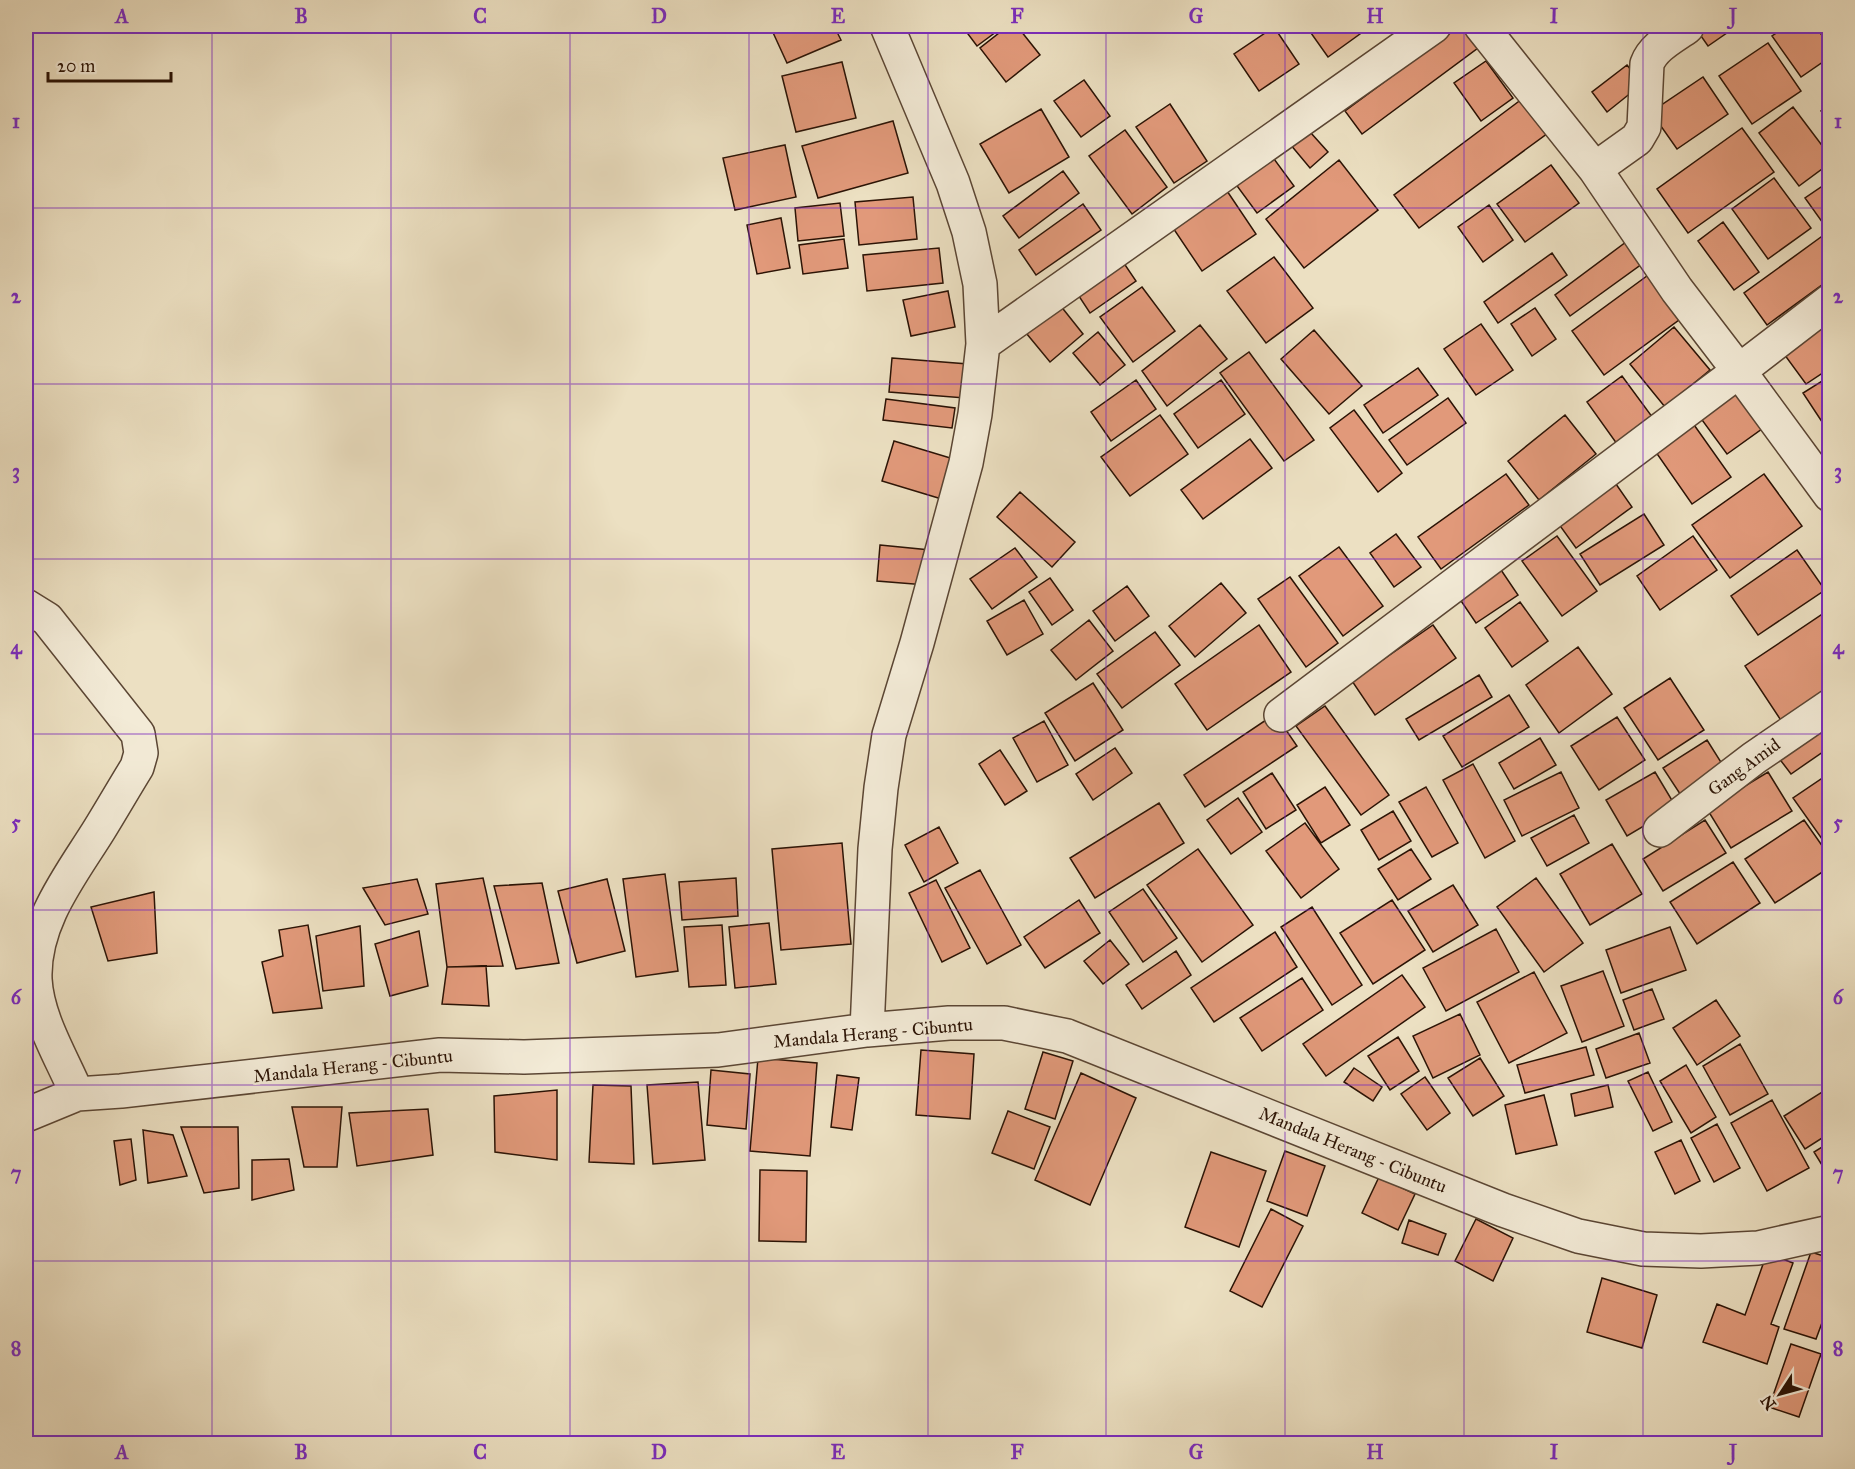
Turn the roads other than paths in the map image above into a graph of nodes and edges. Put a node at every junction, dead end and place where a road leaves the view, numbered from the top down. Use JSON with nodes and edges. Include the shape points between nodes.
{"nodes":[{"id":1,"x":887,"y":26,"type":"edge"},
{"id":2,"x":1434,"y":26,"type":"edge"},
{"id":3,"x":1481,"y":26,"type":"edge"},
{"id":4,"x":1687,"y":27,"type":"dead end"},
{"id":5,"x":1595,"y":169,"type":"junction"},
{"id":6,"x":1830,"y":301,"type":"edge"},
{"id":7,"x":983,"y":344,"type":"junction"},
{"id":8,"x":1739,"y":371,"type":"junction"},
{"id":9,"x":1830,"y":495,"type":"edge"},
{"id":10,"x":26,"y":606,"type":"edge"},
{"id":11,"x":1830,"y":705,"type":"edge"},
{"id":12,"x":1281,"y":715,"type":"dead end"},
{"id":13,"x":1660,"y":830,"type":"dead end"},
{"id":14,"x":867,"y":1030,"type":"junction"},
{"id":15,"x":77,"y":1094,"type":"junction"},
{"id":16,"x":26,"y":1115,"type":"edge"},
{"id":17,"x":1830,"y":1232,"type":"edge"}],
"edges":[{"from":1,"to":7,"type":"street","via":[[954,183],[969,232],[981,284]]},
{"from":2,"to":7,"type":"street"},
{"from":3,"to":5,"type":"street"},
{"from":4,"to":5,"type":"street","via":[[1649,58],[1644,127],[1637,139]]},
{"from":5,"to":8,"type":"street","via":[[1677,290]]},
{"from":6,"to":8,"type":"street"},
{"from":7,"to":14,"type":"street","via":[[966,463],[889,735],[880,788]]},
{"from":8,"to":9,"type":"street"},
{"from":8,"to":12,"type":"street"},
{"from":10,"to":15,"type":"street","via":[[48,620],[138,734],[141,753],[137,766],[51,908],[37,952],[35,979],[43,1014]]},
{"from":11,"to":13,"type":"street","name":"Gang Amid"},
{"from":14,"to":15,"type":"street","name":"Mandala Herang - Cibuntu","via":[[718,1050],[440,1056]]},
{"from":14,"to":17,"type":"street","name":"Mandala Herang - Cibuntu","via":[[1004,1023],[1066,1036],[1503,1210],[1578,1236],[1643,1249],[1701,1251],[1758,1248]]},
{"from":15,"to":16,"type":"street","name":"Mandala Herang - Cibuntu"}]}
